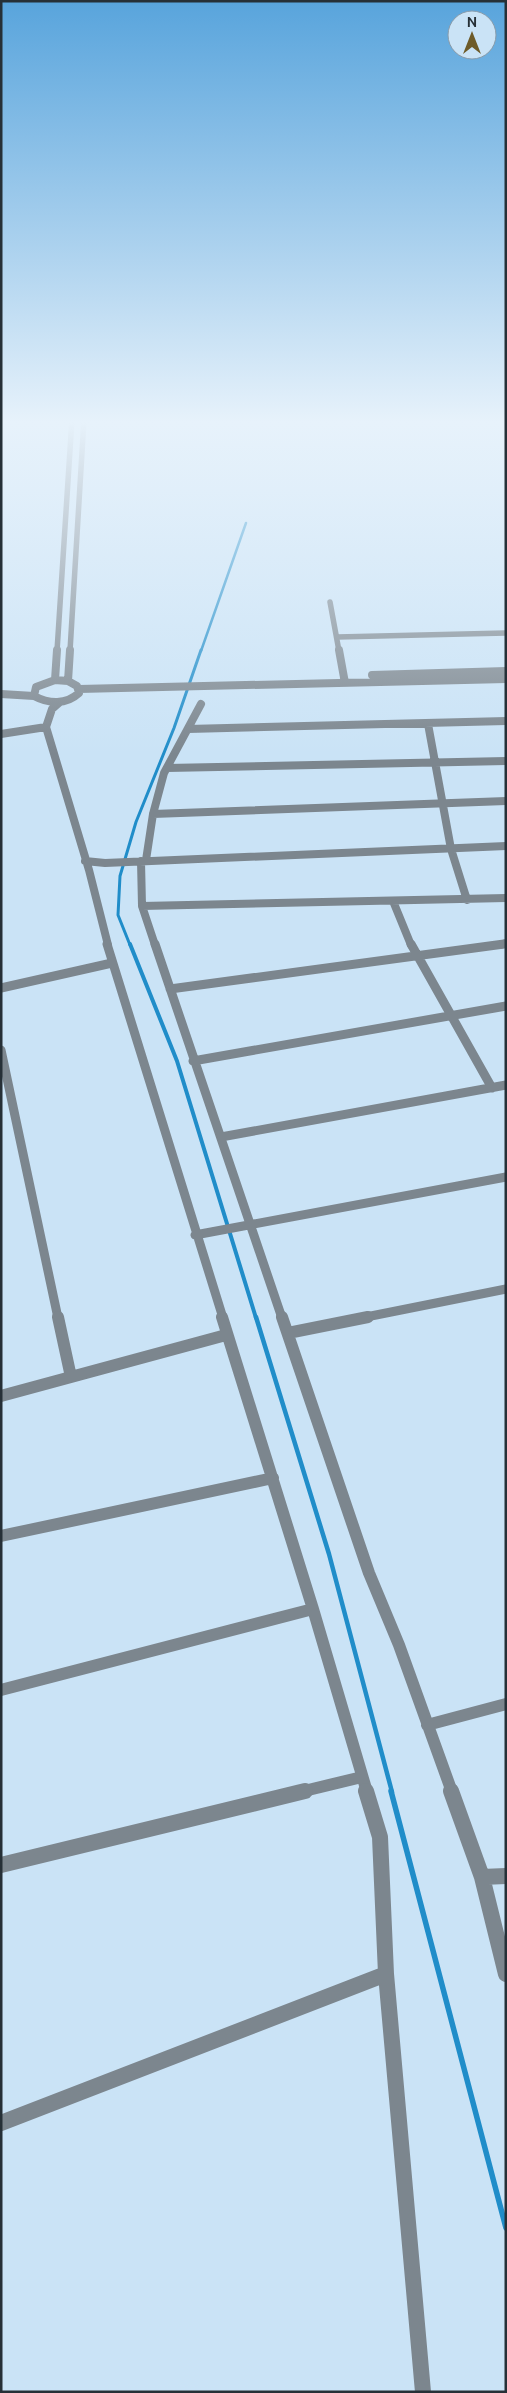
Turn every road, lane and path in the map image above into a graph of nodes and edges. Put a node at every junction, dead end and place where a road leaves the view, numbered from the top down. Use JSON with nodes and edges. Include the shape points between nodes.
{"nodes":[{"id":1,"x":65,"y":531,"type":"edge"},
{"id":2,"x":77,"y":531,"type":"edge"},
{"id":3,"x":330,"y":602,"type":"dead end"},
{"id":4,"x":506,"y":633,"type":"edge"},
{"id":5,"x":336,"y":637,"type":"junction"},
{"id":6,"x":506,"y":671,"type":"edge"},
{"id":7,"x":344,"y":679,"type":"junction"},
{"id":8,"x":506,"y":679,"type":"edge"},
{"id":9,"x":55,"y":680,"type":"junction"},
{"id":10,"x":68,"y":681,"type":"junction"},
{"id":11,"x":79,"y":689,"type":"junction"},
{"id":12,"x":1,"y":694,"type":"edge"},
{"id":13,"x":34,"y":696,"type":"junction"},
{"id":14,"x":60,"y":702,"type":"junction"},
{"id":15,"x":201,"y":704,"type":"dead end"},
{"id":16,"x":506,"y":721,"type":"edge"},
{"id":17,"x":428,"y":724,"type":"junction"},
{"id":18,"x":46,"y":727,"type":"junction"},
{"id":19,"x":188,"y":729,"type":"junction"},
{"id":20,"x":1,"y":734,"type":"edge"},
{"id":21,"x":506,"y":761,"type":"edge"},
{"id":22,"x":435,"y":764,"type":"junction"},
{"id":23,"x":167,"y":768,"type":"junction"},
{"id":24,"x":506,"y":801,"type":"edge"},
{"id":25,"x":443,"y":803,"type":"junction"},
{"id":26,"x":153,"y":814,"type":"junction"},
{"id":27,"x":506,"y":846,"type":"edge"},
{"id":28,"x":451,"y":848,"type":"junction"},
{"id":29,"x":85,"y":861,"type":"junction"},
{"id":30,"x":140,"y":861,"type":"junction"},
{"id":31,"x":506,"y":898,"type":"edge"},
{"id":32,"x":467,"y":900,"type":"junction"},
{"id":33,"x":393,"y":901,"type":"junction"},
{"id":34,"x":142,"y":906,"type":"junction"},
{"id":35,"x":506,"y":943,"type":"edge"},
{"id":36,"x":416,"y":956,"type":"junction"},
{"id":37,"x":112,"y":964,"type":"junction"},
{"id":38,"x":1,"y":988,"type":"edge"},
{"id":39,"x":170,"y":989,"type":"junction"},
{"id":40,"x":506,"y":1006,"type":"edge"},
{"id":41,"x":449,"y":1016,"type":"junction"},
{"id":42,"x":1,"y":1050,"type":"edge"},
{"id":43,"x":193,"y":1061,"type":"junction"},
{"id":44,"x":506,"y":1085,"type":"edge"},
{"id":45,"x":492,"y":1088,"type":"junction"},
{"id":46,"x":221,"y":1137,"type":"junction"},
{"id":47,"x":506,"y":1177,"type":"edge"},
{"id":48,"x":249,"y":1226,"type":"junction"},
{"id":49,"x":195,"y":1235,"type":"junction"},
{"id":50,"x":506,"y":1290,"type":"edge"},
{"id":51,"x":288,"y":1333,"type":"junction"},
{"id":52,"x":226,"y":1335,"type":"junction"},
{"id":53,"x":71,"y":1377,"type":"junction"},
{"id":54,"x":1,"y":1396,"type":"edge"},
{"id":55,"x":273,"y":1478,"type":"junction"},
{"id":56,"x":1,"y":1536,"type":"edge"},
{"id":57,"x":313,"y":1609,"type":"junction"},
{"id":58,"x":1,"y":1690,"type":"edge"},
{"id":59,"x":506,"y":1704,"type":"edge"},
{"id":60,"x":428,"y":1725,"type":"junction"},
{"id":61,"x":362,"y":1777,"type":"junction"},
{"id":62,"x":1,"y":1865,"type":"edge"},
{"id":63,"x":506,"y":1876,"type":"edge"},
{"id":64,"x":482,"y":1877,"type":"junction"},
{"id":65,"x":386,"y":1974,"type":"junction"},
{"id":66,"x":506,"y":1974,"type":"edge"},
{"id":67,"x":1,"y":2123,"type":"edge"},
{"id":68,"x":423,"y":2392,"type":"edge"}],
"edges":[{"from":1,"to":9,"type":"street"},
{"from":2,"to":10,"type":"street"},
{"from":3,"to":5,"type":"street"},
{"from":4,"to":5,"type":"street"},
{"from":5,"to":7,"type":"street"},
{"from":6,"to":7,"type":"street"},
{"from":7,"to":8,"type":"street"},
{"from":7,"to":11,"type":"street"},
{"from":9,"to":10,"type":"street"},
{"from":9,"to":13,"type":"street","via":[[36,687]]},
{"from":10,"to":11,"type":"street"},
{"from":11,"to":14,"type":"street","via":[[72,698]]},
{"from":12,"to":13,"type":"street"},
{"from":13,"to":14,"type":"street","via":[[44,701]]},
{"from":14,"to":18,"type":"street","via":[[52,709]]},
{"from":15,"to":19,"type":"street"},
{"from":16,"to":17,"type":"street"},
{"from":17,"to":19,"type":"street"},
{"from":17,"to":22,"type":"street"},
{"from":18,"to":20,"type":"street"},
{"from":18,"to":29,"type":"street"},
{"from":19,"to":23,"type":"street"},
{"from":21,"to":22,"type":"street"},
{"from":22,"to":23,"type":"street"},
{"from":22,"to":25,"type":"street"},
{"from":23,"to":26,"type":"street"},
{"from":24,"to":25,"type":"street"},
{"from":25,"to":26,"type":"street"},
{"from":25,"to":28,"type":"street"},
{"from":26,"to":30,"type":"street"},
{"from":27,"to":28,"type":"street"},
{"from":28,"to":30,"type":"street"},
{"from":28,"to":32,"type":"street"},
{"from":29,"to":30,"type":"street","via":[[105,864]]},
{"from":29,"to":37,"type":"street"},
{"from":30,"to":34,"type":"street"},
{"from":31,"to":32,"type":"street"},
{"from":32,"to":33,"type":"street"},
{"from":33,"to":34,"type":"street"},
{"from":33,"to":36,"type":"street"},
{"from":34,"to":39,"type":"street"},
{"from":35,"to":36,"type":"street"},
{"from":36,"to":39,"type":"street"},
{"from":36,"to":41,"type":"street"},
{"from":37,"to":38,"type":"street"},
{"from":37,"to":49,"type":"street"},
{"from":39,"to":43,"type":"street"},
{"from":40,"to":41,"type":"street"},
{"from":41,"to":43,"type":"street"},
{"from":41,"to":45,"type":"street"},
{"from":42,"to":53,"type":"street"},
{"from":43,"to":46,"type":"street"},
{"from":44,"to":45,"type":"street"},
{"from":45,"to":46,"type":"street"},
{"from":46,"to":48,"type":"street"},
{"from":47,"to":48,"type":"street"},
{"from":48,"to":49,"type":"street"},
{"from":48,"to":51,"type":"street"},
{"from":49,"to":52,"type":"street"},
{"from":50,"to":51,"type":"street"},
{"from":51,"to":60,"type":"street","via":[[369,1573]]},
{"from":52,"to":53,"type":"street"},
{"from":52,"to":55,"type":"street"},
{"from":53,"to":54,"type":"street"},
{"from":55,"to":56,"type":"street"},
{"from":55,"to":57,"type":"street"},
{"from":57,"to":58,"type":"street"},
{"from":57,"to":61,"type":"street"},
{"from":59,"to":60,"type":"street"},
{"from":60,"to":64,"type":"street"},
{"from":61,"to":62,"type":"street"},
{"from":61,"to":65,"type":"street","via":[[380,1837]]},
{"from":63,"to":64,"type":"street"},
{"from":64,"to":66,"type":"street"},
{"from":65,"to":67,"type":"street"},
{"from":65,"to":68,"type":"street"}]}
